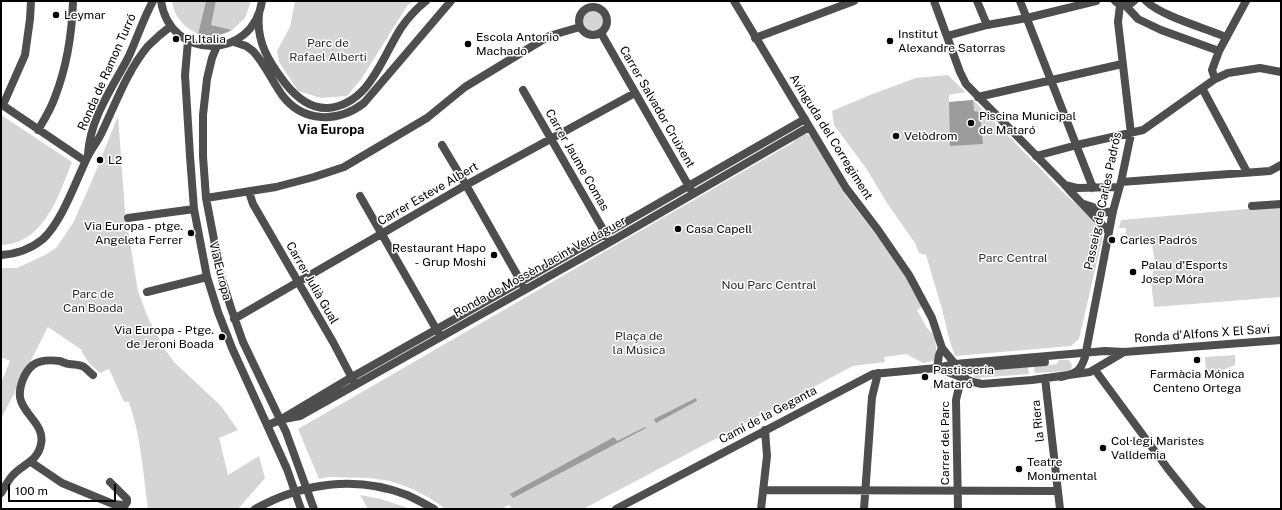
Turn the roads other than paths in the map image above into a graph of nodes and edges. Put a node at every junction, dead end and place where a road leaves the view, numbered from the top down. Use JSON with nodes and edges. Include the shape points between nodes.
{"nodes":[{"id":1,"x":31,"y":1,"type":"edge"},
{"id":2,"x":73,"y":1,"type":"edge"},
{"id":3,"x":153,"y":1,"type":"edge"},
{"id":4,"x":161,"y":1,"type":"edge"},
{"id":5,"x":262,"y":1,"type":"edge"},
{"id":6,"x":426,"y":1,"type":"edge"},
{"id":7,"x":451,"y":1,"type":"edge"},
{"id":8,"x":734,"y":1,"type":"edge"},
{"id":9,"x":854,"y":1,"type":"edge"},
{"id":10,"x":934,"y":1,"type":"edge"},
{"id":11,"x":977,"y":1,"type":"edge"},
{"id":12,"x":1020,"y":1,"type":"edge"},
{"id":13,"x":1096,"y":1,"type":"edge"},
{"id":14,"x":1146,"y":1,"type":"edge"},
{"id":15,"x":1246,"y":1,"type":"edge"},
{"id":16,"x":1127,"y":3,"type":"edge"},
{"id":17,"x":590,"y":4,"type":"edge"},
{"id":18,"x":1066,"y":4,"type":"edge"},
{"id":19,"x":259,"y":14,"type":"junction"},
{"id":20,"x":1027,"y":18,"type":"junction"},
{"id":21,"x":987,"y":25,"type":"junction"},
{"id":22,"x":171,"y":26,"type":"junction"},
{"id":23,"x":580,"y":27,"type":"junction"},
{"id":24,"x":601,"y":33,"type":"junction"},
{"id":25,"x":947,"y":36,"type":"junction"},
{"id":26,"x":1226,"y":37,"type":"junction"},
{"id":27,"x":755,"y":38,"type":"junction"},
{"id":28,"x":188,"y":41,"type":"junction"},
{"id":29,"x":234,"y":42,"type":"junction"},
{"id":30,"x":217,"y":46,"type":"junction"},
{"id":31,"x":1218,"y":54,"type":"junction"},
{"id":32,"x":1122,"y":64,"type":"junction"},
{"id":33,"x":1281,"y":72,"type":"edge"},
{"id":34,"x":1228,"y":73,"type":"junction"},
{"id":35,"x":1052,"y":79,"type":"junction"},
{"id":36,"x":1215,"y":79,"type":"junction"},
{"id":37,"x":1202,"y":88,"type":"junction"},
{"id":38,"x":523,"y":90,"type":"dead end"},
{"id":39,"x":635,"y":92,"type":"junction"},
{"id":40,"x":978,"y":97,"type":"junction"},
{"id":41,"x":2,"y":105,"type":"edge"},
{"id":42,"x":807,"y":123,"type":"junction"},
{"id":43,"x":38,"y":130,"type":"junction"},
{"id":44,"x":1131,"y":134,"type":"junction"},
{"id":45,"x":550,"y":138,"type":"junction"},
{"id":46,"x":442,"y":145,"type":"dead end"},
{"id":47,"x":1077,"y":145,"type":"junction"},
{"id":48,"x":1036,"y":156,"type":"junction"},
{"id":49,"x":87,"y":158,"type":"junction"},
{"id":50,"x":1280,"y":168,"type":"edge"},
{"id":51,"x":1247,"y":172,"type":"junction"},
{"id":52,"x":466,"y":185,"type":"junction"},
{"id":53,"x":1065,"y":185,"type":"junction"},
{"id":54,"x":1120,"y":185,"type":"junction"},
{"id":55,"x":1094,"y":188,"type":"junction"},
{"id":56,"x":691,"y":190,"type":"junction"},
{"id":57,"x":248,"y":192,"type":"junction"},
{"id":58,"x":360,"y":196,"type":"dead end"},
{"id":59,"x":206,"y":198,"type":"junction"},
{"id":60,"x":1081,"y":203,"type":"junction"},
{"id":61,"x":1281,"y":204,"type":"edge"},
{"id":62,"x":1252,"y":206,"type":"dead end"},
{"id":63,"x":194,"y":209,"type":"junction"},
{"id":64,"x":1113,"y":211,"type":"junction"},
{"id":65,"x":128,"y":218,"type":"dead end"},
{"id":66,"x":1109,"y":232,"type":"junction"},
{"id":67,"x":382,"y":234,"type":"junction"},
{"id":68,"x":608,"y":238,"type":"junction"},
{"id":69,"x":1,"y":255,"type":"edge"},
{"id":70,"x":207,"y":277,"type":"junction"},
{"id":71,"x":299,"y":283,"type":"junction"},
{"id":72,"x":523,"y":285,"type":"junction"},
{"id":73,"x":147,"y":292,"type":"dead end"},
{"id":74,"x":234,"y":319,"type":"junction"},
{"id":75,"x":439,"y":333,"type":"junction"},
{"id":76,"x":1281,"y":340,"type":"edge"},
{"id":77,"x":942,"y":348,"type":"junction"},
{"id":78,"x":1124,"y":352,"type":"junction"},
{"id":79,"x":1086,"y":354,"type":"junction"},
{"id":80,"x":1069,"y":355,"type":"junction"},
{"id":81,"x":1059,"y":356,"type":"junction"},
{"id":82,"x":1006,"y":360,"type":"junction"},
{"id":83,"x":955,"y":364,"type":"junction"},
{"id":84,"x":937,"y":368,"type":"junction"},
{"id":85,"x":977,"y":368,"type":"junction"},
{"id":86,"x":1095,"y":370,"type":"junction"},
{"id":87,"x":878,"y":373,"type":"junction"},
{"id":88,"x":1074,"y":373,"type":"junction"},
{"id":89,"x":93,"y":375,"type":"dead end"},
{"id":90,"x":1060,"y":377,"type":"junction"},
{"id":91,"x":963,"y":378,"type":"junction"},
{"id":92,"x":1045,"y":378,"type":"junction"},
{"id":93,"x":354,"y":381,"type":"junction"},
{"id":94,"x":280,"y":420,"type":"junction"},
{"id":95,"x":268,"y":425,"type":"junction"},
{"id":96,"x":765,"y":430,"type":"junction"},
{"id":97,"x":31,"y":462,"type":"junction"},
{"id":98,"x":110,"y":482,"type":"dead end"},
{"id":99,"x":307,"y":488,"type":"junction"},
{"id":100,"x":763,"y":490,"type":"junction"},
{"id":101,"x":866,"y":490,"type":"junction"},
{"id":102,"x":957,"y":491,"type":"junction"},
{"id":103,"x":1058,"y":491,"type":"junction"},
{"id":104,"x":295,"y":492,"type":"junction"},
{"id":105,"x":1,"y":493,"type":"edge"},
{"id":106,"x":255,"y":509,"type":"edge"},
{"id":107,"x":301,"y":509,"type":"edge"},
{"id":108,"x":314,"y":509,"type":"edge"},
{"id":109,"x":434,"y":509,"type":"edge"},
{"id":110,"x":616,"y":509,"type":"edge"},
{"id":111,"x":761,"y":509,"type":"edge"},
{"id":112,"x":864,"y":509,"type":"edge"},
{"id":113,"x":958,"y":509,"type":"edge"},
{"id":114,"x":1060,"y":509,"type":"edge"},
{"id":115,"x":1202,"y":509,"type":"edge"}],
"edges":[{"from":1,"to":41,"type":"street","via":[[25,55]]},
{"from":2,"to":43,"type":"street","via":[[70,43],[63,73],[55,99]]},
{"from":3,"to":49,"type":"street","name":"Ronda de Ramon Turró","via":[[104,103],[89,141]]},
{"from":4,"to":22,"type":"street","via":[[164,14]]},
{"from":5,"to":19,"type":"street"},
{"from":6,"to":19,"type":"street","via":[[408,18],[359,95],[343,105],[325,108],[300,99],[277,72],[260,41]]},
{"from":7,"to":29,"type":"street","via":[[364,103],[338,116],[316,116],[298,110],[282,95],[253,51]]},
{"from":8,"to":27,"type":"street","name":"Avinguda del Corregiment"},
{"from":9,"to":27,"type":"street"},
{"from":10,"to":25,"type":"street"},
{"from":11,"to":21,"type":"street"},
{"from":12,"to":20,"type":"street"},
{"from":13,"to":18,"type":"street"},
{"from":14,"to":26,"type":"street","via":[[1164,12]]},
{"from":15,"to":26,"type":"street"},
{"from":16,"to":31,"type":"street","via":[[1138,19]]},
{"from":16,"to":32,"type":"street","name":"Passeig de Carles Padrós","via":[[1118,22]]},
{"from":17,"to":23,"type":"street","via":[[579,18]]},
{"from":17,"to":24,"type":"street","via":[[600,8],[607,15],[607,25]]},
{"from":18,"to":20,"type":"street"},
{"from":19,"to":29,"type":"street","via":[[249,30]]},
{"from":20,"to":21,"type":"street"},
{"from":20,"to":35,"type":"street"},
{"from":21,"to":25,"type":"street"},
{"from":22,"to":28,"type":"street"},
{"from":22,"to":49,"type":"street","name":"Ronda de Ramon Turró","via":[[148,46],[134,67]]},
{"from":23,"to":24,"type":"street","via":[[592,35]]},
{"from":23,"to":57,"type":"street","via":[[549,36],[465,87],[427,118],[344,167],[276,187]]},
{"from":24,"to":39,"type":"street","name":"Carrer Salvador Cruixent"},
{"from":25,"to":40,"type":"street","via":[[966,84]]},
{"from":26,"to":31,"type":"street"},
{"from":27,"to":42,"type":"street","name":"Avinguda del Corregiment"},
{"from":28,"to":30,"type":"street","via":[[202,46]]},
{"from":28,"to":63,"type":"street","name":"Via Europa","via":[[185,75]]},
{"from":29,"to":30,"type":"street"},
{"from":30,"to":59,"type":"street","name":"Via Europa","via":[[207,79],[203,115]]},
{"from":31,"to":34,"type":"street","via":[[1219,66]]},
{"from":31,"to":36,"type":"street","via":[[1212,70]]},
{"from":32,"to":35,"type":"street"},
{"from":32,"to":44,"type":"street","name":"Passeig de Carles Padrós"},
{"from":33,"to":34,"type":"street","via":[[1260,68]]},
{"from":34,"to":36,"type":"street"},
{"from":35,"to":40,"type":"street"},
{"from":35,"to":47,"type":"street"},
{"from":36,"to":37,"type":"street"},
{"from":37,"to":44,"type":"street","via":[[1143,130]]},
{"from":37,"to":51,"type":"street"},
{"from":38,"to":45,"type":"street","name":"Carrer Jaume Comas"},
{"from":39,"to":45,"type":"street","name":"Carrer Esteve Albert"},
{"from":39,"to":56,"type":"street","name":"Carrer Salvador Cruixent"},
{"from":40,"to":48,"type":"street"},
{"from":41,"to":43,"type":"street"},
{"from":42,"to":56,"type":"street","name":"Ronda de Mossèn Jacint Verdaguer"},
{"from":42,"to":77,"type":"street","name":"Avinguda del Corregiment","via":[[846,188],[909,275],[932,318]]},
{"from":43,"to":49,"type":"street"},
{"from":44,"to":47,"type":"street"},
{"from":44,"to":54,"type":"street","name":"Passeig de Carles Padrós"},
{"from":45,"to":52,"type":"street","name":"Carrer Esteve Albert"},
{"from":45,"to":68,"type":"street","name":"Carrer Jaume Comas"},
{"from":46,"to":52,"type":"street"},
{"from":47,"to":48,"type":"street"},
{"from":47,"to":55,"type":"street"},
{"from":48,"to":53,"type":"street"},
{"from":49,"to":69,"type":"street","name":"Ronda de Ramon Turró","via":[[67,202],[49,232],[39,242],[22,251]]},
{"from":50,"to":51,"type":"street"},
{"from":51,"to":54,"type":"street"},
{"from":52,"to":67,"type":"street","name":"Carrer Esteve Albert"},
{"from":52,"to":72,"type":"street"},
{"from":53,"to":55,"type":"street"},
{"from":53,"to":60,"type":"street"},
{"from":54,"to":55,"type":"street"},
{"from":54,"to":64,"type":"street","name":"Passeig de Carles Padrós"},
{"from":56,"to":68,"type":"street","name":"Ronda de Mossèn Jacint Verdaguer"},
{"from":57,"to":59,"type":"street"},
{"from":57,"to":71,"type":"street","name":"Carrer Julià Gual"},
{"from":58,"to":67,"type":"street"},
{"from":59,"to":74,"type":"street","name":"Via Europa"},
{"from":60,"to":64,"type":"street","via":[[1102,213]]},
{"from":60,"to":66,"type":"street"},
{"from":61,"to":62,"type":"street"},
{"from":63,"to":65,"type":"street"},
{"from":63,"to":70,"type":"street","name":"Via Europa"},
{"from":64,"to":66,"type":"street","name":"Passeig de Carles Padrós"},
{"from":66,"to":79,"type":"street","name":"Passeig de Carles Padrós"},
{"from":67,"to":71,"type":"street","name":"Carrer Esteve Albert"},
{"from":67,"to":75,"type":"street"},
{"from":68,"to":72,"type":"street","name":"Ronda de Mossèn Jacint Verdaguer"},
{"from":70,"to":73,"type":"street"},
{"from":70,"to":95,"type":"street","name":"Via Europa","via":[[232,348]]},
{"from":71,"to":74,"type":"street","name":"Carrer Esteve Albert"},
{"from":71,"to":93,"type":"street","name":"Carrer Julià Gual"},
{"from":72,"to":75,"type":"street","name":"Ronda de Mossèn Jacint Verdaguer"},
{"from":74,"to":94,"type":"street","name":"Via Europa"},
{"from":75,"to":93,"type":"street","name":"Ronda de Mossèn Jacint Verdaguer"},
{"from":76,"to":78,"type":"street","name":"Ronda d'Alfons X El Savi"},
{"from":77,"to":83,"type":"street","name":"Avinguda del Corregiment"},
{"from":77,"to":84,"type":"street"},
{"from":78,"to":79,"type":"street","name":"Ronda d'Alfons X El Savi"},
{"from":78,"to":86,"type":"street"},
{"from":79,"to":80,"type":"street","name":"Ronda d'Alfons X El Savi"},
{"from":79,"to":88,"type":"street","name":"Passeig de Carles Padrós","via":[[1079,371]]},
{"from":80,"to":81,"type":"street","name":"Ronda d'Alfons X El Savi"},
{"from":80,"to":88,"type":"street","via":[[1076,363]]},
{"from":81,"to":82,"type":"street"},
{"from":81,"to":85,"type":"street","via":[[1043,363]]},
{"from":82,"to":83,"type":"street","name":"Camí de la Geganta"},
{"from":82,"to":85,"type":"street"},
{"from":83,"to":84,"type":"street","name":"Camí de la Geganta"},
{"from":84,"to":87,"type":"street","name":"Camí de la Geganta"},
{"from":84,"to":91,"type":"street"},
{"from":85,"to":91,"type":"street","via":[[970,370]]},
{"from":86,"to":90,"type":"street"},
{"from":86,"to":115,"type":"street","via":[[1168,469]]},
{"from":87,"to":96,"type":"street","name":"Camí de la Geganta"},
{"from":87,"to":101,"type":"street","via":[[872,397]]},
{"from":88,"to":90,"type":"street"},
{"from":89,"to":97,"type":"street","via":[[79,365],[54,360],[40,362],[28,370],[20,388],[20,397],[35,420],[42,442]]},
{"from":90,"to":92,"type":"street"},
{"from":91,"to":92,"type":"street","via":[[982,384]]},
{"from":91,"to":102,"type":"street","name":"Carrer del Parc","via":[[956,400]]},
{"from":92,"to":103,"type":"street","name":"la Riera"},
{"from":93,"to":94,"type":"street","name":"Ronda de Mossèn Jacint Verdaguer","via":[[300,416]]},
{"from":94,"to":95,"type":"street","name":"Ronda de Mossèn Jacint Verdaguer"},
{"from":94,"to":99,"type":"street","name":"Via Europa"},
{"from":95,"to":104,"type":"street","name":"Via Europa"},
{"from":96,"to":100,"type":"street","via":[[767,456]]},
{"from":96,"to":110,"type":"street","name":"Camí de la Geganta"},
{"from":97,"to":98,"type":"street","via":[[62,482],[113,504],[125,505],[127,499]]},
{"from":97,"to":105,"type":"street","via":[[22,466],[13,475]]},
{"from":99,"to":104,"type":"street"},
{"from":99,"to":108,"type":"street","name":"Via Europa"},
{"from":99,"to":109,"type":"street","via":[[329,484],[359,484],[390,489]]},
{"from":100,"to":101,"type":"street"},
{"from":100,"to":111,"type":"street"},
{"from":101,"to":102,"type":"street"},
{"from":101,"to":112,"type":"street"},
{"from":102,"to":103,"type":"street"},
{"from":102,"to":113,"type":"street","name":"Carrer del Parc"},
{"from":103,"to":114,"type":"street","name":"la Riera"},
{"from":104,"to":106,"type":"street"},
{"from":104,"to":107,"type":"street","name":"Via Europa"}]}
